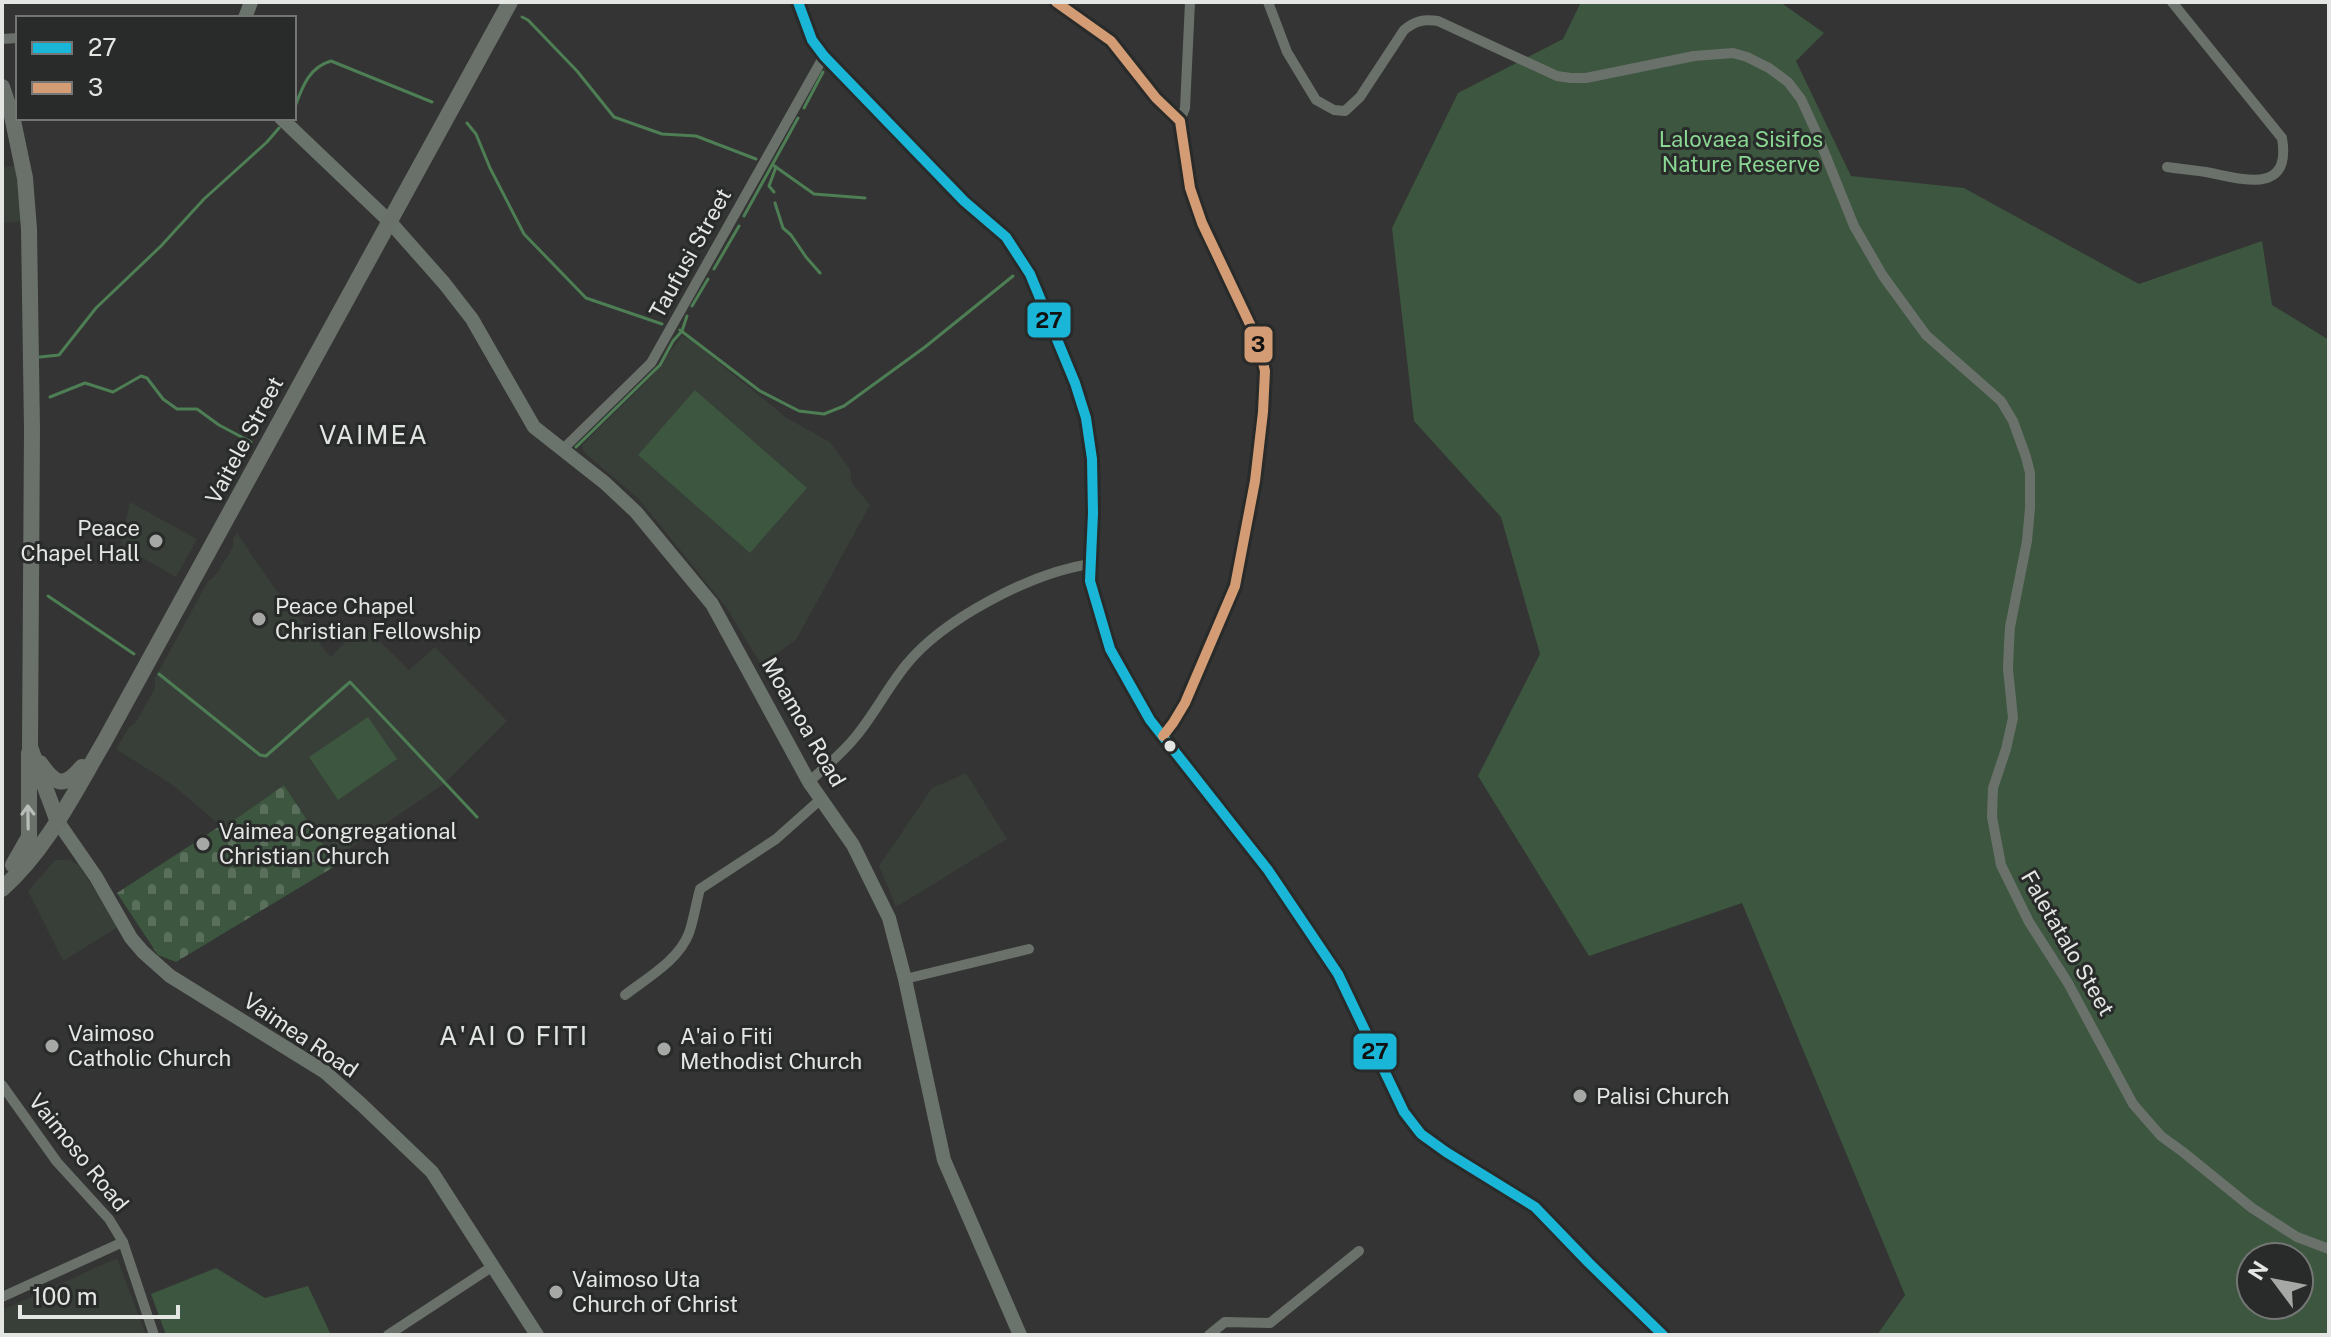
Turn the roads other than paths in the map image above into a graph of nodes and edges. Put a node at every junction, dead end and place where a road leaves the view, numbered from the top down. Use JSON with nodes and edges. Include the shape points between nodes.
{"nodes":[{"id":1,"x":508,"y":2,"type":"edge"},
{"id":2,"x":798,"y":2,"type":"edge"},
{"id":3,"x":1056,"y":2,"type":"edge"},
{"id":4,"x":1190,"y":2,"type":"edge"},
{"id":5,"x":1268,"y":2,"type":"edge"},
{"id":6,"x":2172,"y":2,"type":"edge"},
{"id":7,"x":824,"y":56,"type":"junction"},
{"id":8,"x":2,"y":87,"type":"edge"},
{"id":9,"x":283,"y":120,"type":"edge"},
{"id":10,"x":1180,"y":121,"type":"junction"},
{"id":11,"x":2167,"y":167,"type":"dead end"},
{"id":12,"x":390,"y":222,"type":"junction"},
{"id":13,"x":563,"y":449,"type":"junction"},
{"id":14,"x":1090,"y":564,"type":"junction"},
{"id":15,"x":1163,"y":736,"type":"junction"},
{"id":16,"x":104,"y":742,"type":"junction"},
{"id":17,"x":30,"y":747,"type":"junction"},
{"id":18,"x":809,"y":782,"type":"junction"},
{"id":19,"x":821,"y":799,"type":"junction"},
{"id":20,"x":58,"y":822,"type":"junction"},
{"id":21,"x":2,"y":879,"type":"edge"},
{"id":22,"x":2,"y":889,"type":"edge"},
{"id":23,"x":1029,"y":949,"type":"dead end"},
{"id":24,"x":905,"y":979,"type":"junction"},
{"id":25,"x":625,"y":995,"type":"dead end"},
{"id":26,"x":2,"y":1085,"type":"edge"},
{"id":27,"x":123,"y":1242,"type":"junction"},
{"id":28,"x":2329,"y":1249,"type":"edge"},
{"id":29,"x":1359,"y":1251,"type":"dead end"},
{"id":30,"x":493,"y":1266,"type":"junction"},
{"id":31,"x":2,"y":1297,"type":"edge"},
{"id":32,"x":154,"y":1335,"type":"edge"},
{"id":33,"x":388,"y":1335,"type":"edge"},
{"id":34,"x":537,"y":1335,"type":"edge"},
{"id":35,"x":1020,"y":1335,"type":"edge"},
{"id":36,"x":1209,"y":1335,"type":"edge"},
{"id":37,"x":1663,"y":1335,"type":"edge"}],
"edges":[{"from":1,"to":12,"type":"main road","name":"Vaitele Street"},
{"from":2,"to":7,"type":"street"},
{"from":3,"to":10,"type":"street","via":[[1111,41]]},
{"from":4,"to":10,"type":"street"},
{"from":5,"to":28,"type":"street","name":"Faletatalo Steet","via":[[1287,52],[1316,100],[1334,110],[1345,111],[1360,97],[1404,30],[1427,19],[1557,76],[1586,78],[1733,53],[1788,82],[1801,99],[1854,226],[1883,276],[1926,335],[2001,401],[2026,457],[2030,508],[2009,644],[2013,718],[1993,788],[2001,865],[2142,1115],[2252,1208],[2297,1237]]},
{"from":6,"to":11,"type":"street","via":[[2282,138],[2285,153],[2273,174],[2255,181]]},
{"from":7,"to":13,"type":"street","name":"Taufusi Street","via":[[651,363]]},
{"from":7,"to":14,"type":"street","via":[[964,201],[1006,237],[1030,274],[1086,418],[1092,459]]},
{"from":8,"to":17,"type":"main road","via":[[23,166],[29,229]]},
{"from":9,"to":12,"type":"street","name":"Moamoa Road"},
{"from":10,"to":15,"type":"street","via":[[1190,188],[1257,339],[1265,371],[1255,481],[1235,586],[1185,703]]},
{"from":12,"to":13,"type":"street","name":"Moamoa Road","via":[[472,319],[534,427]]},
{"from":12,"to":16,"type":"main road","name":"Vaitele Street"},
{"from":13,"to":18,"type":"street","name":"Moamoa Road","via":[[636,512],[712,604]]},
{"from":14,"to":15,"type":"street","via":[[1110,649]]},
{"from":14,"to":18,"type":"street","via":[[1065,568],[992,600],[936,637],[908,662],[858,734]]},
{"from":15,"to":37,"type":"street","via":[[1268,870],[1338,974],[1404,1112],[1421,1134],[1535,1207]]},
{"from":16,"to":17,"type":"main road","via":[[63,783],[49,775]]},
{"from":16,"to":20,"type":"main road","name":"Vaitele Street"},
{"from":17,"to":20,"type":"main road"},
{"from":21,"to":17,"type":"main road","one_way":true,"via":[[29,837]]},
{"from":18,"to":19,"type":"street","name":"Moamoa Road"},
{"from":19,"to":24,"type":"street","name":"Moamoa Road","via":[[853,845],[889,918]]},
{"from":19,"to":25,"type":"street","via":[[776,839],[700,889],[682,947]]},
{"from":20,"to":22,"type":"main road","name":"Vaitele Street"},
{"from":20,"to":30,"type":"street","name":"Vaimea Road","via":[[143,952],[170,976],[325,1072],[362,1105],[432,1172]]},
{"from":23,"to":24,"type":"street"},
{"from":24,"to":35,"type":"street","name":"Moamoa Road","via":[[944,1160]]},
{"from":26,"to":27,"type":"street","name":"Vaimoso Road"},
{"from":27,"to":31,"type":"street"},
{"from":27,"to":32,"type":"street","name":"Vaimoso Road"},
{"from":29,"to":36,"type":"street","via":[[1270,1323],[1225,1322]]},
{"from":30,"to":33,"type":"street"},
{"from":30,"to":34,"type":"street","name":"Vaimea Road"}]}
